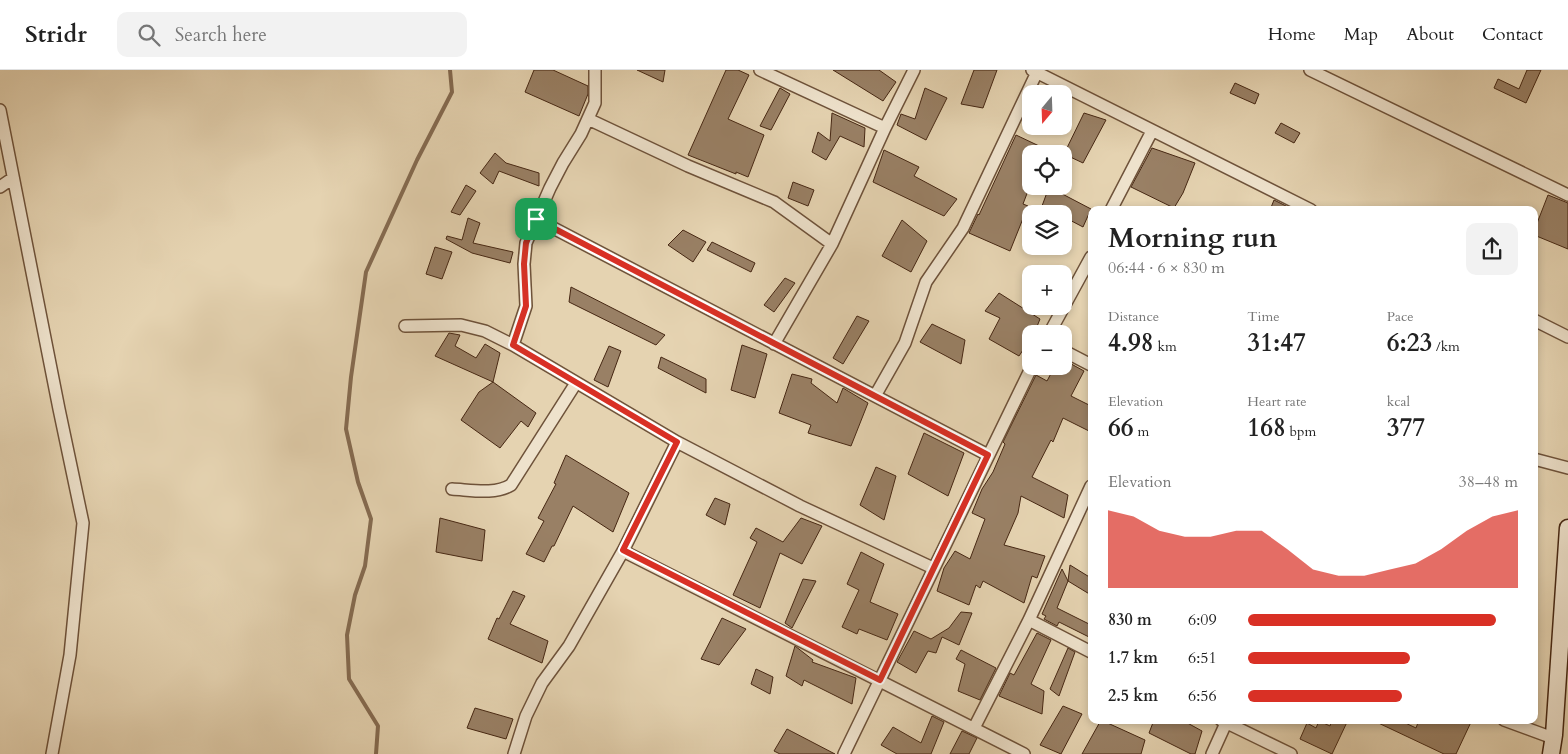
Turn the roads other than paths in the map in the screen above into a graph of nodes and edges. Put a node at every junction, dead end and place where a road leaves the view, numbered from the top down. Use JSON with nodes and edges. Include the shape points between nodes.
{"nodes":[{"id":1,"x":595,"y":70,"type":"edge"},
{"id":2,"x":760,"y":70,"type":"edge"},
{"id":3,"x":914,"y":70,"type":"edge"},
{"id":4,"x":1310,"y":70,"type":"edge"},
{"id":5,"x":1036,"y":71,"type":"edge"},
{"id":6,"x":0,"y":110,"type":"edge"},
{"id":7,"x":588,"y":119,"type":"junction"},
{"id":8,"x":885,"y":128,"type":"junction"},
{"id":9,"x":1152,"y":131,"type":"junction"},
{"id":10,"x":13,"y":178,"type":"junction"},
{"id":11,"x":0,"y":187,"type":"edge"},
{"id":12,"x":1568,"y":195,"type":"edge"},
{"id":13,"x":1113,"y":206,"type":"edge"},
{"id":14,"x":1303,"y":206,"type":"edge"},
{"id":15,"x":536,"y":219,"type":"junction"},
{"id":16,"x":832,"y":244,"type":"junction"},
{"id":17,"x":1088,"y":263,"type":"edge"},
{"id":18,"x":1538,"y":322,"type":"edge"},
{"id":19,"x":1054,"y":325,"type":"edge"},
{"id":20,"x":405,"y":326,"type":"dead end"},
{"id":21,"x":1568,"y":337,"type":"edge"},
{"id":22,"x":774,"y":344,"type":"junction"},
{"id":23,"x":513,"y":345,"type":"junction"},
{"id":24,"x":1072,"y":355,"type":"edge"},
{"id":25,"x":1088,"y":363,"type":"edge"},
{"id":26,"x":1028,"y":375,"type":"edge"},
{"id":27,"x":576,"y":383,"type":"junction"},
{"id":28,"x":875,"y":396,"type":"junction"},
{"id":29,"x":677,"y":442,"type":"junction"},
{"id":30,"x":988,"y":455,"type":"junction"},
{"id":31,"x":1538,"y":460,"type":"edge"},
{"id":32,"x":1568,"y":468,"type":"edge"},
{"id":33,"x":452,"y":489,"type":"dead end"},
{"id":34,"x":1088,"y":502,"type":"edge"},
{"id":35,"x":1568,"y":528,"type":"edge"},
{"id":36,"x":623,"y":550,"type":"junction"},
{"id":37,"x":933,"y":568,"type":"junction"},
{"id":38,"x":1029,"y":620,"type":"junction"},
{"id":39,"x":1088,"y":650,"type":"edge"},
{"id":40,"x":880,"y":680,"type":"junction"},
{"id":41,"x":1223,"y":724,"type":"edge"},
{"id":42,"x":1230,"y":724,"type":"edge"},
{"id":43,"x":1511,"y":724,"type":"edge"},
{"id":44,"x":974,"y":728,"type":"junction"},
{"id":45,"x":1552,"y":746,"type":"edge"},
{"id":46,"x":52,"y":754,"type":"edge"},
{"id":47,"x":514,"y":754,"type":"edge"},
{"id":48,"x":844,"y":754,"type":"edge"},
{"id":49,"x":1024,"y":754,"type":"edge"},
{"id":50,"x":1212,"y":754,"type":"edge"},
{"id":51,"x":1291,"y":754,"type":"edge"}],
"edges":[{"from":1,"to":7,"type":"street","via":[[595,103]]},
{"from":2,"to":8,"type":"street"},
{"from":3,"to":8,"type":"street"},
{"from":4,"to":12,"type":"street"},
{"from":5,"to":9,"type":"street"},
{"from":5,"to":28,"type":"street","via":[[963,228],[926,282],[905,343]]},
{"from":6,"to":10,"type":"street"},
{"from":7,"to":15,"type":"street","via":[[558,171]]},
{"from":7,"to":16,"type":"street","via":[[774,202]]},
{"from":8,"to":16,"type":"street"},
{"from":9,"to":13,"type":"street"},
{"from":9,"to":14,"type":"street"},
{"from":10,"to":11,"type":"street"},
{"from":10,"to":46,"type":"street","via":[[83,523],[70,655]]},
{"from":15,"to":22,"type":"street"},
{"from":15,"to":23,"type":"street","via":[[526,243],[526,306]]},
{"from":16,"to":22,"type":"street"},
{"from":17,"to":19,"type":"street"},
{"from":18,"to":21,"type":"street"},
{"from":20,"to":23,"type":"street","via":[[461,324]]},
{"from":22,"to":28,"type":"street"},
{"from":23,"to":27,"type":"street"},
{"from":24,"to":25,"type":"street"},
{"from":26,"to":30,"type":"street"},
{"from":27,"to":29,"type":"street"},
{"from":27,"to":33,"type":"street","via":[[511,485],[497,490]]},
{"from":28,"to":30,"type":"street"},
{"from":29,"to":36,"type":"street"},
{"from":29,"to":37,"type":"street","via":[[800,506]]},
{"from":30,"to":37,"type":"street"},
{"from":31,"to":32,"type":"street"},
{"from":34,"to":38,"type":"street"},
{"from":35,"to":45,"type":"street"},
{"from":36,"to":40,"type":"street"},
{"from":36,"to":47,"type":"street","via":[[568,646],[542,683],[526,716]]},
{"from":37,"to":40,"type":"street"},
{"from":38,"to":39,"type":"street"},
{"from":38,"to":44,"type":"street"},
{"from":40,"to":44,"type":"street"},
{"from":40,"to":48,"type":"street"},
{"from":41,"to":50,"type":"street"},
{"from":42,"to":51,"type":"street"},
{"from":43,"to":45,"type":"street"},
{"from":44,"to":49,"type":"street"}]}
